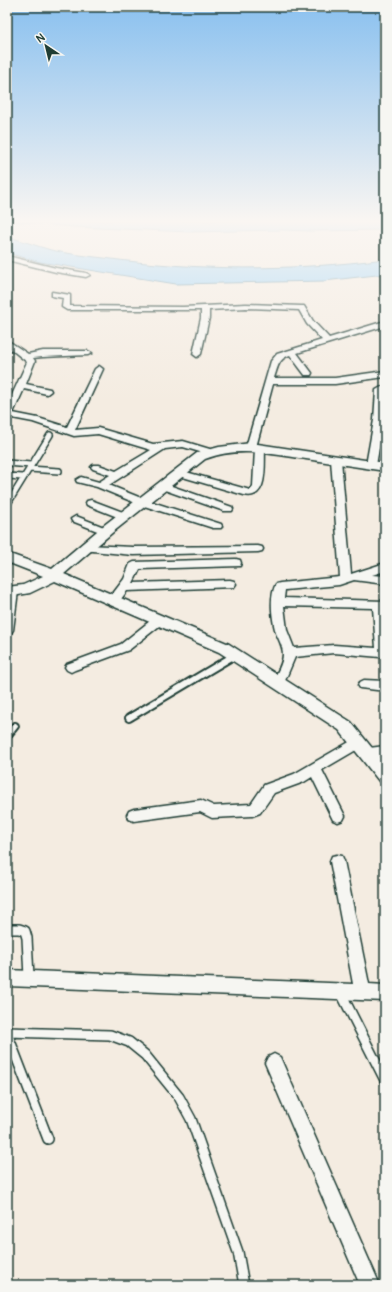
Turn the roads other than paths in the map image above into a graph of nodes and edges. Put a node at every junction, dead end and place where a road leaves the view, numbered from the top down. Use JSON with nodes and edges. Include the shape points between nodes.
{"nodes":[{"id":1,"x":55,"y":294,"type":"dead end"},
{"id":2,"x":205,"y":308,"type":"junction"},
{"id":3,"x":385,"y":323,"type":"edge"},
{"id":4,"x":327,"y":341,"type":"junction"},
{"id":5,"x":7,"y":342,"type":"edge"},
{"id":6,"x":292,"y":352,"type":"junction"},
{"id":7,"x":88,"y":353,"type":"dead end"},
{"id":8,"x":197,"y":354,"type":"dead end"},
{"id":9,"x":28,"y":357,"type":"junction"},
{"id":10,"x":99,"y":369,"type":"dead end"},
{"id":11,"x":308,"y":372,"type":"dead end"},
{"id":12,"x":383,"y":375,"type":"edge"},
{"id":13,"x":269,"y":381,"type":"junction"},
{"id":14,"x":22,"y":386,"type":"junction"},
{"id":15,"x":384,"y":388,"type":"edge"},
{"id":16,"x":47,"y":391,"type":"dead end"},
{"id":17,"x":8,"y":411,"type":"edge"},
{"id":18,"x":382,"y":420,"type":"edge"},
{"id":19,"x":69,"y":432,"type":"junction"},
{"id":20,"x":50,"y":435,"type":"dead end"},
{"id":21,"x":162,"y":448,"type":"junction"},
{"id":22,"x":255,"y":448,"type":"junction"},
{"id":23,"x":210,"y":452,"type":"junction"},
{"id":24,"x":336,"y":460,"type":"junction"},
{"id":25,"x":7,"y":462,"type":"edge"},
{"id":26,"x":371,"y":465,"type":"junction"},
{"id":27,"x":30,"y":467,"type":"junction"},
{"id":28,"x":96,"y":467,"type":"dead end"},
{"id":29,"x":385,"y":467,"type":"edge"},
{"id":30,"x":59,"y":471,"type":"dead end"},
{"id":31,"x":179,"y":473,"type":"junction"},
{"id":32,"x":118,"y":475,"type":"junction"},
{"id":33,"x":7,"y":476,"type":"edge"},
{"id":34,"x":23,"y":477,"type":"junction"},
{"id":35,"x":81,"y":480,"type":"dead end"},
{"id":36,"x":102,"y":485,"type":"junction"},
{"id":37,"x":163,"y":486,"type":"junction"},
{"id":38,"x":142,"y":502,"type":"junction"},
{"id":39,"x":91,"y":503,"type":"dead end"},
{"id":40,"x":7,"y":504,"type":"edge"},
{"id":41,"x":228,"y":509,"type":"dead end"},
{"id":42,"x":124,"y":516,"type":"junction"},
{"id":43,"x":76,"y":519,"type":"dead end"},
{"id":44,"x":217,"y":526,"type":"dead end"},
{"id":45,"x":105,"y":531,"type":"junction"},
{"id":46,"x":86,"y":548,"type":"junction"},
{"id":47,"x":258,"y":549,"type":"dead end"},
{"id":48,"x":7,"y":556,"type":"edge"},
{"id":49,"x":236,"y":563,"type":"dead end"},
{"id":50,"x":385,"y":567,"type":"edge"},
{"id":51,"x":54,"y":574,"type":"junction"},
{"id":52,"x":350,"y":578,"type":"junction"},
{"id":53,"x":385,"y":580,"type":"edge"},
{"id":54,"x":230,"y":584,"type":"dead end"},
{"id":55,"x":124,"y":587,"type":"junction"},
{"id":56,"x":10,"y":592,"type":"edge"},
{"id":57,"x":114,"y":600,"type":"junction"},
{"id":58,"x":278,"y":602,"type":"junction"},
{"id":59,"x":382,"y":605,"type":"edge"},
{"id":60,"x":159,"y":620,"type":"junction"},
{"id":61,"x":7,"y":630,"type":"edge"},
{"id":62,"x":289,"y":652,"type":"junction"},
{"id":63,"x":235,"y":655,"type":"junction"},
{"id":64,"x":71,"y":667,"type":"dead end"},
{"id":65,"x":278,"y":683,"type":"junction"},
{"id":66,"x":364,"y":685,"type":"dead end"},
{"id":67,"x":385,"y":686,"type":"edge"},
{"id":68,"x":130,"y":718,"type":"dead end"},
{"id":69,"x":15,"y":726,"type":"dead end"},
{"id":70,"x":7,"y":736,"type":"edge"},
{"id":71,"x":362,"y":747,"type":"junction"},
{"id":72,"x":385,"y":751,"type":"edge"},
{"id":73,"x":315,"y":769,"type":"junction"},
{"id":74,"x":385,"y":776,"type":"edge"},
{"id":75,"x":134,"y":815,"type":"dead end"},
{"id":76,"x":338,"y":816,"type":"dead end"},
{"id":77,"x":337,"y":861,"type":"dead end"},
{"id":78,"x":7,"y":929,"type":"edge"},
{"id":79,"x":7,"y":978,"type":"edge"},
{"id":80,"x":29,"y":979,"type":"junction"},
{"id":81,"x":340,"y":992,"type":"junction"},
{"id":82,"x":363,"y":993,"type":"junction"},
{"id":83,"x":385,"y":994,"type":"edge"},
{"id":84,"x":7,"y":1032,"type":"edge"},
{"id":85,"x":274,"y":1063,"type":"dead end"},
{"id":86,"x":385,"y":1080,"type":"edge"},
{"id":87,"x":48,"y":1139,"type":"dead end"},
{"id":88,"x":244,"y":1285,"type":"edge"},
{"id":89,"x":370,"y":1285,"type":"edge"}],
"edges":[{"from":1,"to":2,"type":"street","via":[[67,297],[67,308]]},
{"from":2,"to":4,"type":"street","via":[[301,308]]},
{"from":2,"to":8,"type":"street"},
{"from":3,"to":4,"type":"street"},
{"from":4,"to":6,"type":"street"},
{"from":5,"to":9,"type":"street"},
{"from":6,"to":11,"type":"street"},
{"from":6,"to":13,"type":"street","via":[[280,356],[275,361]]},
{"from":7,"to":9,"type":"street"},
{"from":9,"to":14,"type":"street","via":[[31,361]]},
{"from":10,"to":19,"type":"street"},
{"from":12,"to":13,"type":"street","via":[[335,381]]},
{"from":12,"to":15,"type":"street"},
{"from":13,"to":22,"type":"street"},
{"from":14,"to":16,"type":"street"},
{"from":14,"to":17,"type":"street"},
{"from":15,"to":18,"type":"street","via":[[380,390]]},
{"from":17,"to":19,"type":"street","via":[[9,415],[35,420]]},
{"from":18,"to":26,"type":"street"},
{"from":19,"to":21,"type":"street","via":[[98,431]]},
{"from":20,"to":27,"type":"lane"},
{"from":21,"to":23,"type":"street","via":[[183,444]]},
{"from":21,"to":32,"type":"street"},
{"from":22,"to":23,"type":"street"},
{"from":22,"to":24,"type":"street"},
{"from":22,"to":31,"type":"street","via":[[258,486],[252,493]]},
{"from":23,"to":31,"type":"street"},
{"from":24,"to":26,"type":"street"},
{"from":24,"to":52,"type":"street"},
{"from":25,"to":27,"type":"lane"},
{"from":26,"to":29,"type":"street"},
{"from":27,"to":30,"type":"lane"},
{"from":27,"to":34,"type":"lane"},
{"from":28,"to":32,"type":"street"},
{"from":31,"to":37,"type":"street"},
{"from":32,"to":36,"type":"street"},
{"from":33,"to":34,"type":"lane"},
{"from":34,"to":40,"type":"lane"},
{"from":35,"to":36,"type":"street"},
{"from":36,"to":38,"type":"street"},
{"from":37,"to":38,"type":"street"},
{"from":37,"to":41,"type":"street"},
{"from":38,"to":42,"type":"street"},
{"from":38,"to":44,"type":"street"},
{"from":39,"to":42,"type":"street"},
{"from":42,"to":45,"type":"street"},
{"from":43,"to":45,"type":"street"},
{"from":45,"to":46,"type":"street"},
{"from":46,"to":47,"type":"street","via":[[133,552]]},
{"from":46,"to":51,"type":"street"},
{"from":48,"to":51,"type":"street"},
{"from":49,"to":55,"type":"street","via":[[138,565],[134,567]]},
{"from":50,"to":52,"type":"street"},
{"from":51,"to":56,"type":"street","via":[[26,590]]},
{"from":51,"to":57,"type":"street"},
{"from":52,"to":53,"type":"street"},
{"from":52,"to":58,"type":"street","via":[[330,583],[280,587]]},
{"from":54,"to":55,"type":"street"},
{"from":55,"to":57,"type":"street"},
{"from":56,"to":61,"type":"street"},
{"from":57,"to":60,"type":"street"},
{"from":58,"to":59,"type":"street"},
{"from":58,"to":62,"type":"street","via":[[280,630]]},
{"from":59,"to":62,"type":"street","via":[[382,652],[328,649]]},
{"from":60,"to":63,"type":"street"},
{"from":60,"to":64,"type":"street","via":[[125,646]]},
{"from":62,"to":65,"type":"street"},
{"from":63,"to":65,"type":"street"},
{"from":63,"to":68,"type":"lane"},
{"from":65,"to":71,"type":"street","via":[[345,726]]},
{"from":66,"to":67,"type":"street"},
{"from":69,"to":70,"type":"lane"},
{"from":71,"to":72,"type":"street"},
{"from":71,"to":73,"type":"street"},
{"from":71,"to":74,"type":"street"},
{"from":73,"to":75,"type":"street","via":[[269,789],[256,809],[212,812],[201,806]]},
{"from":73,"to":76,"type":"street"},
{"from":77,"to":82,"type":"street"},
{"from":78,"to":80,"type":"lane","via":[[25,931]]},
{"from":79,"to":80,"type":"street"},
{"from":80,"to":81,"type":"street"},
{"from":81,"to":82,"type":"street"},
{"from":81,"to":86,"type":"lane"},
{"from":82,"to":83,"type":"street"},
{"from":84,"to":87,"type":"lane"},
{"from":84,"to":88,"type":"lane","via":[[110,1035],[129,1042],[145,1054],[179,1097],[191,1119],[238,1252]]},
{"from":85,"to":89,"type":"street"}]}
